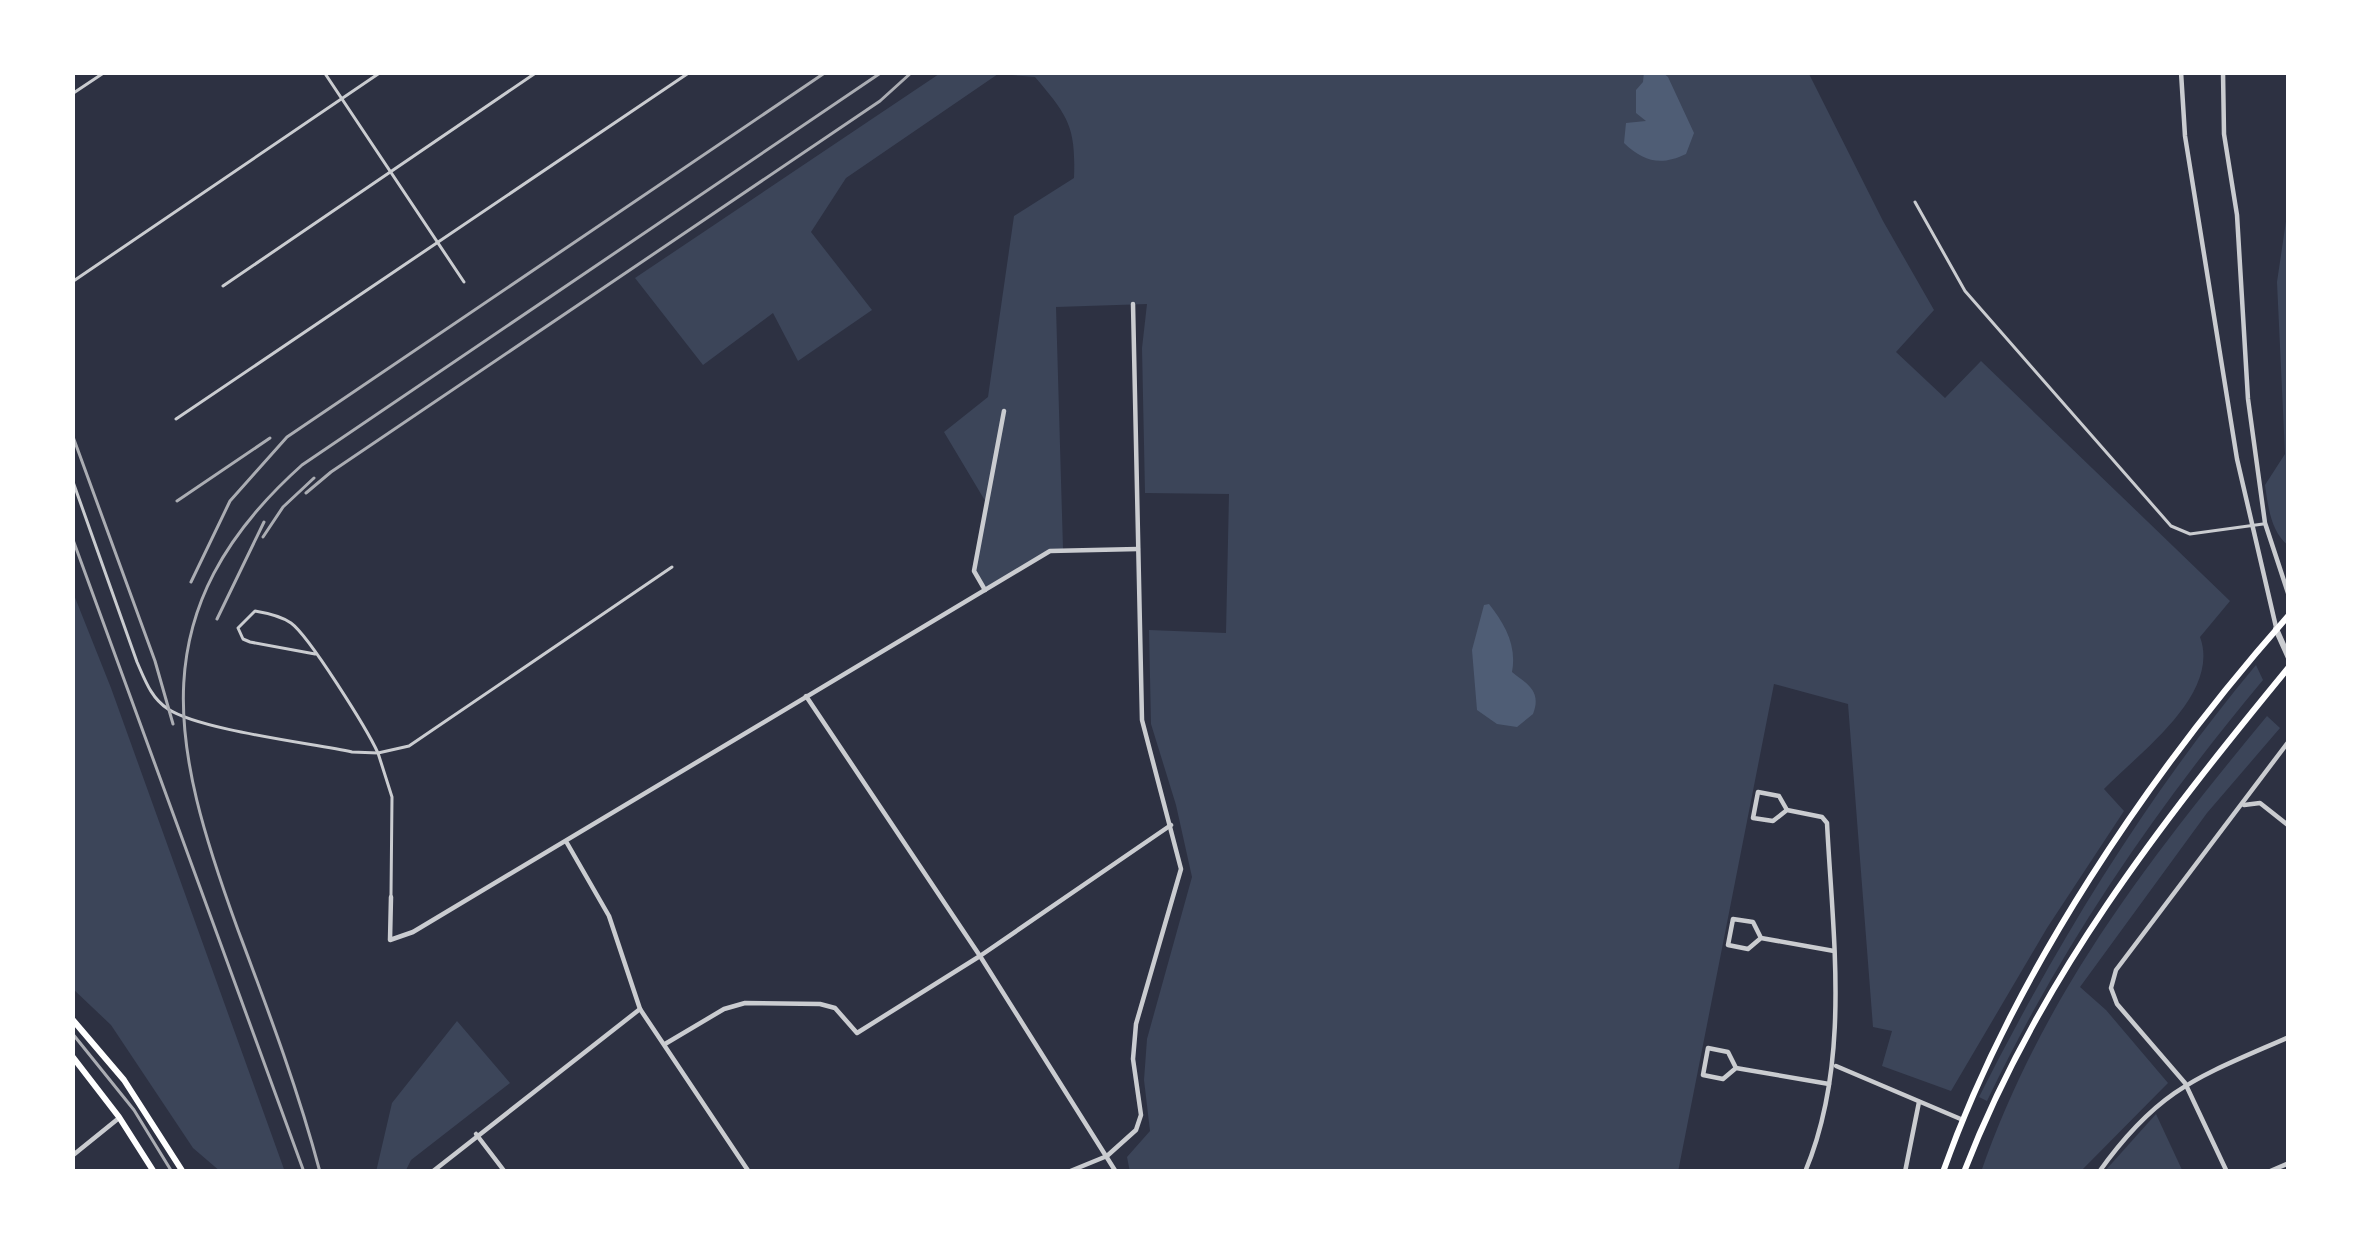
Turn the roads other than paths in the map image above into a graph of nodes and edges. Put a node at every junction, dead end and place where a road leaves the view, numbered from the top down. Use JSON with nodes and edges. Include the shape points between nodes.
{"nodes":[{"id":1,"x":105,"y":72,"type":"edge"},
{"id":2,"x":324,"y":72,"type":"edge"},
{"id":3,"x":381,"y":72,"type":"edge"},
{"id":4,"x":537,"y":72,"type":"edge"},
{"id":5,"x":690,"y":72,"type":"edge"},
{"id":6,"x":2181,"y":72,"type":"edge"},
{"id":7,"x":2223,"y":72,"type":"edge"},
{"id":8,"x":72,"y":94,"type":"edge"},
{"id":9,"x":342,"y":98,"type":"junction"},
{"id":10,"x":390,"y":171,"type":"junction"},
{"id":11,"x":1915,"y":202,"type":"dead end"},
{"id":12,"x":438,"y":243,"type":"junction"},
{"id":13,"x":72,"y":282,"type":"edge"},
{"id":14,"x":464,"y":282,"type":"dead end"},
{"id":15,"x":223,"y":286,"type":"dead end"},
{"id":16,"x":1133,"y":304,"type":"dead end"},
{"id":17,"x":1004,"y":411,"type":"dead end"},
{"id":18,"x":176,"y":419,"type":"dead end"},
{"id":19,"x":72,"y":479,"type":"edge"},
{"id":20,"x":2264,"y":523,"type":"junction"},
{"id":21,"x":2249,"y":526,"type":"junction"},
{"id":22,"x":1138,"y":549,"type":"junction"},
{"id":23,"x":672,"y":567,"type":"dead end"},
{"id":24,"x":985,"y":590,"type":"junction"},
{"id":25,"x":2289,"y":596,"type":"edge"},
{"id":26,"x":2289,"y":615,"type":"edge"},
{"id":27,"x":2276,"y":629,"type":"junction"},
{"id":28,"x":315,"y":654,"type":"junction"},
{"id":29,"x":2289,"y":663,"type":"edge"},
{"id":30,"x":806,"y":696,"type":"junction"},
{"id":31,"x":2289,"y":741,"type":"edge"},
{"id":32,"x":378,"y":753,"type":"junction"},
{"id":33,"x":2244,"y":806,"type":"junction"},
{"id":34,"x":1787,"y":810,"type":"junction"},
{"id":35,"x":1171,"y":825,"type":"junction"},
{"id":36,"x":2289,"y":826,"type":"edge"},
{"id":37,"x":567,"y":842,"type":"junction"},
{"id":38,"x":391,"y":897,"type":"joint"},
{"id":39,"x":1761,"y":938,"type":"junction"},
{"id":40,"x":1834,"y":951,"type":"junction"},
{"id":41,"x":980,"y":956,"type":"junction"},
{"id":42,"x":640,"y":1009,"type":"junction"},
{"id":43,"x":72,"y":1018,"type":"edge"},
{"id":44,"x":2289,"y":1037,"type":"edge"},
{"id":45,"x":665,"y":1044,"type":"junction"},
{"id":46,"x":72,"y":1056,"type":"edge"},
{"id":47,"x":1834,"y":1065,"type":"junction"},
{"id":48,"x":1736,"y":1068,"type":"junction"},
{"id":49,"x":2185,"y":1083,"type":"junction"},
{"id":50,"x":1829,"y":1084,"type":"junction"},
{"id":51,"x":1919,"y":1102,"type":"junction"},
{"id":52,"x":119,"y":1117,"type":"junction"},
{"id":53,"x":1963,"y":1120,"type":"junction"},
{"id":54,"x":1981,"y":1128,"type":"junction"},
{"id":55,"x":476,"y":1134,"type":"junction"},
{"id":56,"x":72,"y":1156,"type":"edge"},
{"id":57,"x":1107,"y":1156,"type":"junction"},
{"id":58,"x":2289,"y":1163,"type":"edge"},
{"id":59,"x":154,"y":1172,"type":"edge"},
{"id":60,"x":183,"y":1172,"type":"edge"},
{"id":61,"x":432,"y":1172,"type":"edge"},
{"id":62,"x":505,"y":1172,"type":"edge"},
{"id":63,"x":749,"y":1172,"type":"edge"},
{"id":64,"x":1068,"y":1172,"type":"edge"},
{"id":65,"x":1116,"y":1172,"type":"edge"},
{"id":66,"x":1805,"y":1172,"type":"edge"},
{"id":67,"x":1905,"y":1172,"type":"edge"},
{"id":68,"x":1942,"y":1172,"type":"edge"},
{"id":69,"x":1964,"y":1172,"type":"edge"},
{"id":70,"x":2099,"y":1172,"type":"edge"},
{"id":71,"x":2227,"y":1172,"type":"edge"},
{"id":72,"x":2268,"y":1172,"type":"edge"}],
"edges":[{"from":1,"to":8,"type":"lane"},
{"from":2,"to":9,"type":"lane"},
{"from":3,"to":9,"type":"lane"},
{"from":4,"to":10,"type":"lane"},
{"from":5,"to":12,"type":"lane"},
{"from":6,"to":21,"type":"street"},
{"from":7,"to":20,"type":"street"},
{"from":9,"to":10,"type":"lane"},
{"from":9,"to":13,"type":"lane"},
{"from":10,"to":12,"type":"lane"},
{"from":10,"to":15,"type":"lane"},
{"from":11,"to":21,"type":"lane","via":[[1965,291],[2171,526],[2191,534]]},
{"from":12,"to":14,"type":"lane"},
{"from":12,"to":18,"type":"lane"},
{"from":16,"to":22,"type":"street"},
{"from":17,"to":24,"type":"street","via":[[974,571]]},
{"from":19,"to":32,"type":"lane","via":[[155,698],[198,721]]},
{"from":20,"to":21,"type":"lane"},
{"from":20,"to":25,"type":"street"},
{"from":21,"to":27,"type":"street"},
{"from":22,"to":24,"type":"street","via":[[1050,551]]},
{"from":22,"to":35,"type":"street","via":[[1142,720]]},
{"from":23,"to":32,"type":"lane","via":[[409,746]]},
{"from":24,"to":30,"type":"street"},
{"from":26,"to":27,"type":"main road"},
{"from":27,"to":29,"type":"street"},
{"from":27,"to":53,"type":"main road","via":[[2107,855],[2027,986]]},
{"from":28,"to":28,"type":"lane","via":[[293,624],[272,614],[254,611],[238,628],[254,644]]},
{"from":28,"to":32,"type":"lane"},
{"from":29,"to":54,"type":"main road","via":[[2097,915]]},
{"from":30,"to":37,"type":"street"},
{"from":30,"to":41,"type":"street"},
{"from":31,"to":33,"type":"street"},
{"from":32,"to":38,"type":"lane","via":[[392,797]]},
{"from":33,"to":36,"type":"street","via":[[2260,803]]},
{"from":33,"to":49,"type":"street","via":[[2129,952],[2111,988]]},
{"from":34,"to":34,"type":"street","via":[[1779,796],[1758,792],[1753,818],[1773,821]]},
{"from":34,"to":40,"type":"street","via":[[1827,823]]},
{"from":35,"to":41,"type":"street"},
{"from":35,"to":57,"type":"street","via":[[1180,880],[1136,1024],[1141,1114],[1136,1130]]},
{"from":37,"to":38,"type":"street","via":[[390,940]]},
{"from":37,"to":42,"type":"street","via":[[609,916]]},
{"from":39,"to":39,"type":"street","via":[[1753,922],[1733,919],[1728,945],[1748,949]]},
{"from":39,"to":40,"type":"street"},
{"from":40,"to":47,"type":"street"},
{"from":41,"to":45,"type":"street","via":[[857,1033],[835,1008],[746,1003]]},
{"from":41,"to":57,"type":"street"},
{"from":42,"to":45,"type":"street"},
{"from":42,"to":55,"type":"street"},
{"from":43,"to":60,"type":"main road"},
{"from":44,"to":49,"type":"street"},
{"from":45,"to":63,"type":"street"},
{"from":46,"to":52,"type":"main road"},
{"from":47,"to":50,"type":"street"},
{"from":47,"to":51,"type":"street"},
{"from":48,"to":48,"type":"street","via":[[1728,1052],[1708,1048],[1702,1075],[1723,1079]]},
{"from":48,"to":50,"type":"street"},
{"from":49,"to":70,"type":"street","via":[[2150,1108]]},
{"from":49,"to":71,"type":"street"},
{"from":50,"to":66,"type":"street"},
{"from":51,"to":53,"type":"street"},
{"from":51,"to":67,"type":"street"},
{"from":52,"to":56,"type":"street"},
{"from":52,"to":59,"type":"main road"},
{"from":53,"to":54,"type":"street"},
{"from":53,"to":68,"type":"main road"},
{"from":54,"to":69,"type":"main road"},
{"from":55,"to":61,"type":"street"},
{"from":55,"to":62,"type":"street"},
{"from":57,"to":64,"type":"street"},
{"from":57,"to":65,"type":"street"},
{"from":58,"to":72,"type":"street"}]}
